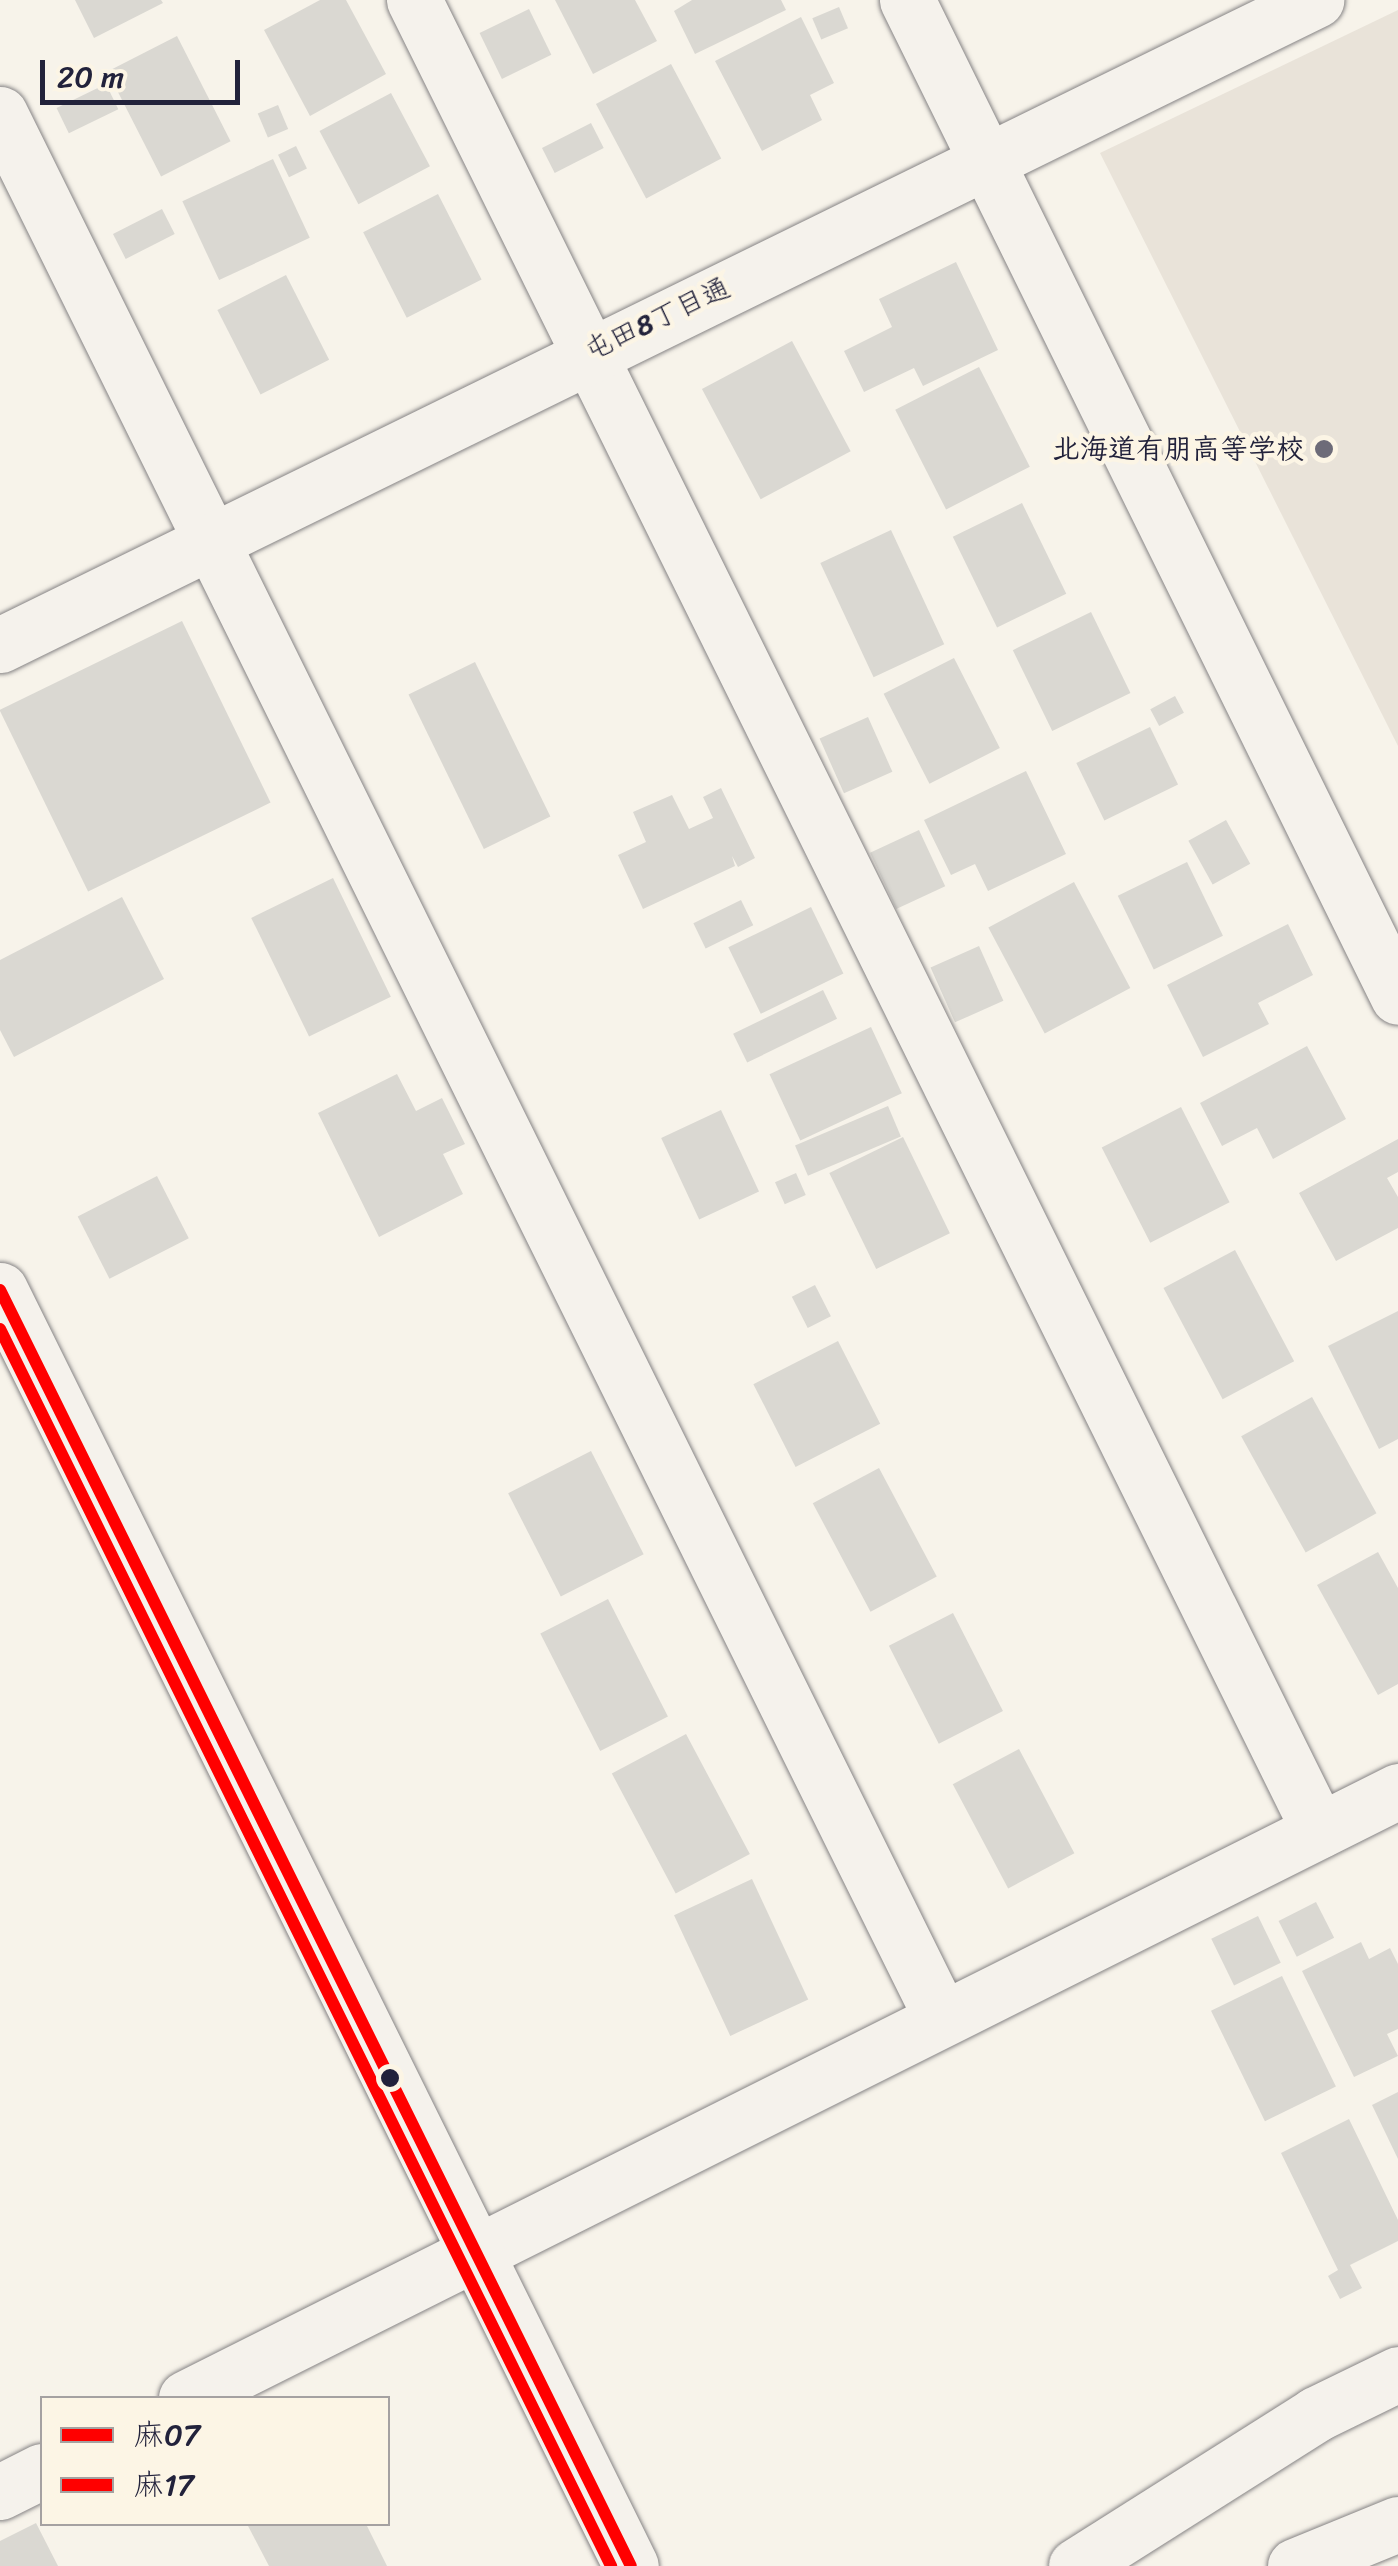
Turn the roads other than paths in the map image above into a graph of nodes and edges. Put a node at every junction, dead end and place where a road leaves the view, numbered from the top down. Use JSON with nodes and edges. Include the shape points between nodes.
{"nodes":[{"id":1,"x":414,"y":0,"type":"edge"},
{"id":2,"x":907,"y":0,"type":"edge"},
{"id":3,"x":1316,"y":0,"type":"edge"},
{"id":4,"x":0,"y":114,"type":"edge"},
{"id":5,"x":988,"y":162,"type":"junction"},
{"id":6,"x":588,"y":352,"type":"junction"},
{"id":7,"x":210,"y":540,"type":"junction"},
{"id":8,"x":0,"y":645,"type":"edge"},
{"id":9,"x":1398,"y":997,"type":"edge"},
{"id":10,"x":0,"y":1290,"type":"edge"},
{"id":11,"x":1398,"y":1790,"type":"edge"},
{"id":12,"x":1320,"y":1830,"type":"junction"},
{"id":13,"x":942,"y":2019,"type":"junction"},
{"id":14,"x":476,"y":2253,"type":"junction"},
{"id":15,"x":1398,"y":2374,"type":"edge"},
{"id":16,"x":190,"y":2396,"type":"edge"},
{"id":17,"x":40,"y":2472,"type":"edge"},
{"id":18,"x":0,"y":2492,"type":"edge"},
{"id":19,"x":1398,"y":2524,"type":"edge"},
{"id":20,"x":631,"y":2566,"type":"edge"},
{"id":21,"x":1076,"y":2566,"type":"edge"},
{"id":22,"x":1294,"y":2566,"type":"edge"}],
"edges":[{"from":1,"to":6,"type":"street"},
{"from":2,"to":5,"type":"street"},
{"from":3,"to":5,"type":"street","name":"屯田8丁目通"},
{"from":4,"to":7,"type":"street"},
{"from":5,"to":6,"type":"street","name":"屯田8丁目通"},
{"from":5,"to":9,"type":"street"},
{"from":6,"to":7,"type":"street","name":"屯田8丁目通"},
{"from":6,"to":12,"type":"street"},
{"from":7,"to":8,"type":"street","name":"屯田8丁目通"},
{"from":7,"to":13,"type":"street"},
{"from":10,"to":14,"type":"street"},
{"from":11,"to":12,"type":"street"},
{"from":12,"to":13,"type":"street"},
{"from":13,"to":14,"type":"street"},
{"from":14,"to":16,"type":"street"},
{"from":14,"to":20,"type":"street"},
{"from":15,"to":21,"type":"street","via":[[1316,2414]]},
{"from":17,"to":18,"type":"street"},
{"from":19,"to":22,"type":"street"}]}
